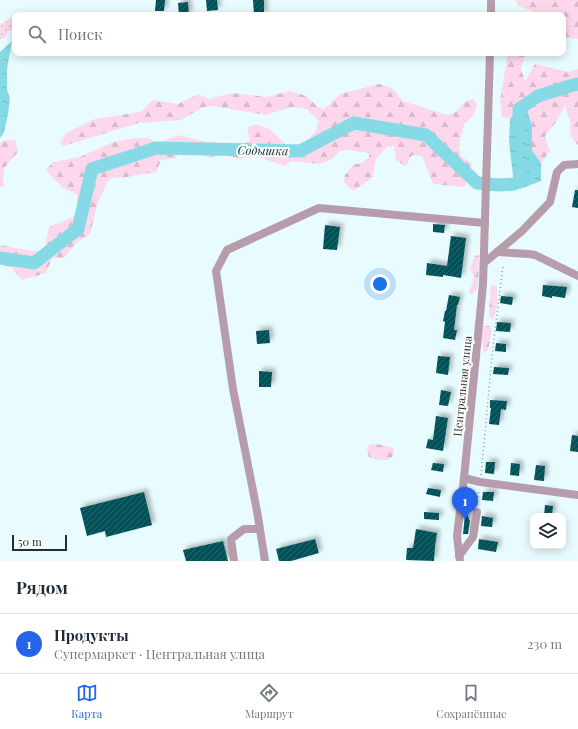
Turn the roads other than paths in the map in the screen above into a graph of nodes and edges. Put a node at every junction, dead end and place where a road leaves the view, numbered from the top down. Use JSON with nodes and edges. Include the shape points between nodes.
{"nodes":[{"id":1,"x":491,"y":0,"type":"edge"},
{"id":2,"x":491,"y":12,"type":"edge"},
{"id":3,"x":490,"y":56,"type":"edge"},
{"id":4,"x":578,"y":164,"type":"edge"},
{"id":5,"x":485,"y":224,"type":"junction"},
{"id":6,"x":498,"y":252,"type":"junction"},
{"id":7,"x":484,"y":263,"type":"junction"},
{"id":8,"x":578,"y":276,"type":"edge"},
{"id":9,"x":464,"y":478,"type":"junction"},
{"id":10,"x":578,"y":494,"type":"edge"},
{"id":11,"x":477,"y":512,"type":"road end"},
{"id":12,"x":260,"y":529,"type":"junction"},
{"id":13,"x":460,"y":558,"type":"edge"},
{"id":14,"x":234,"y":561,"type":"edge"},
{"id":15,"x":265,"y":561,"type":"edge"}],
"edges":[{"from":1,"to":2,"type":"street"},
{"from":3,"to":5,"type":"street","name":"Центральная улица"},
{"from":4,"to":6,"type":"street","via":[[564,166],[557,172],[550,202]]},
{"from":5,"to":7,"type":"street","name":"Центральная улица"},
{"from":5,"to":12,"type":"street","via":[[319,208],[227,250],[216,271],[233,389]]},
{"from":6,"to":7,"type":"street"},
{"from":6,"to":8,"type":"street","via":[[535,255]]},
{"from":7,"to":9,"type":"street","name":"Центральная улица"},
{"from":9,"to":10,"type":"street"},
{"from":9,"to":13,"type":"street","name":"Центральная улица","via":[[456,536]]},
{"from":11,"to":13,"type":"street","via":[[473,537]]},
{"from":12,"to":14,"type":"street","via":[[244,529],[231,539]]},
{"from":12,"to":15,"type":"street"}]}
